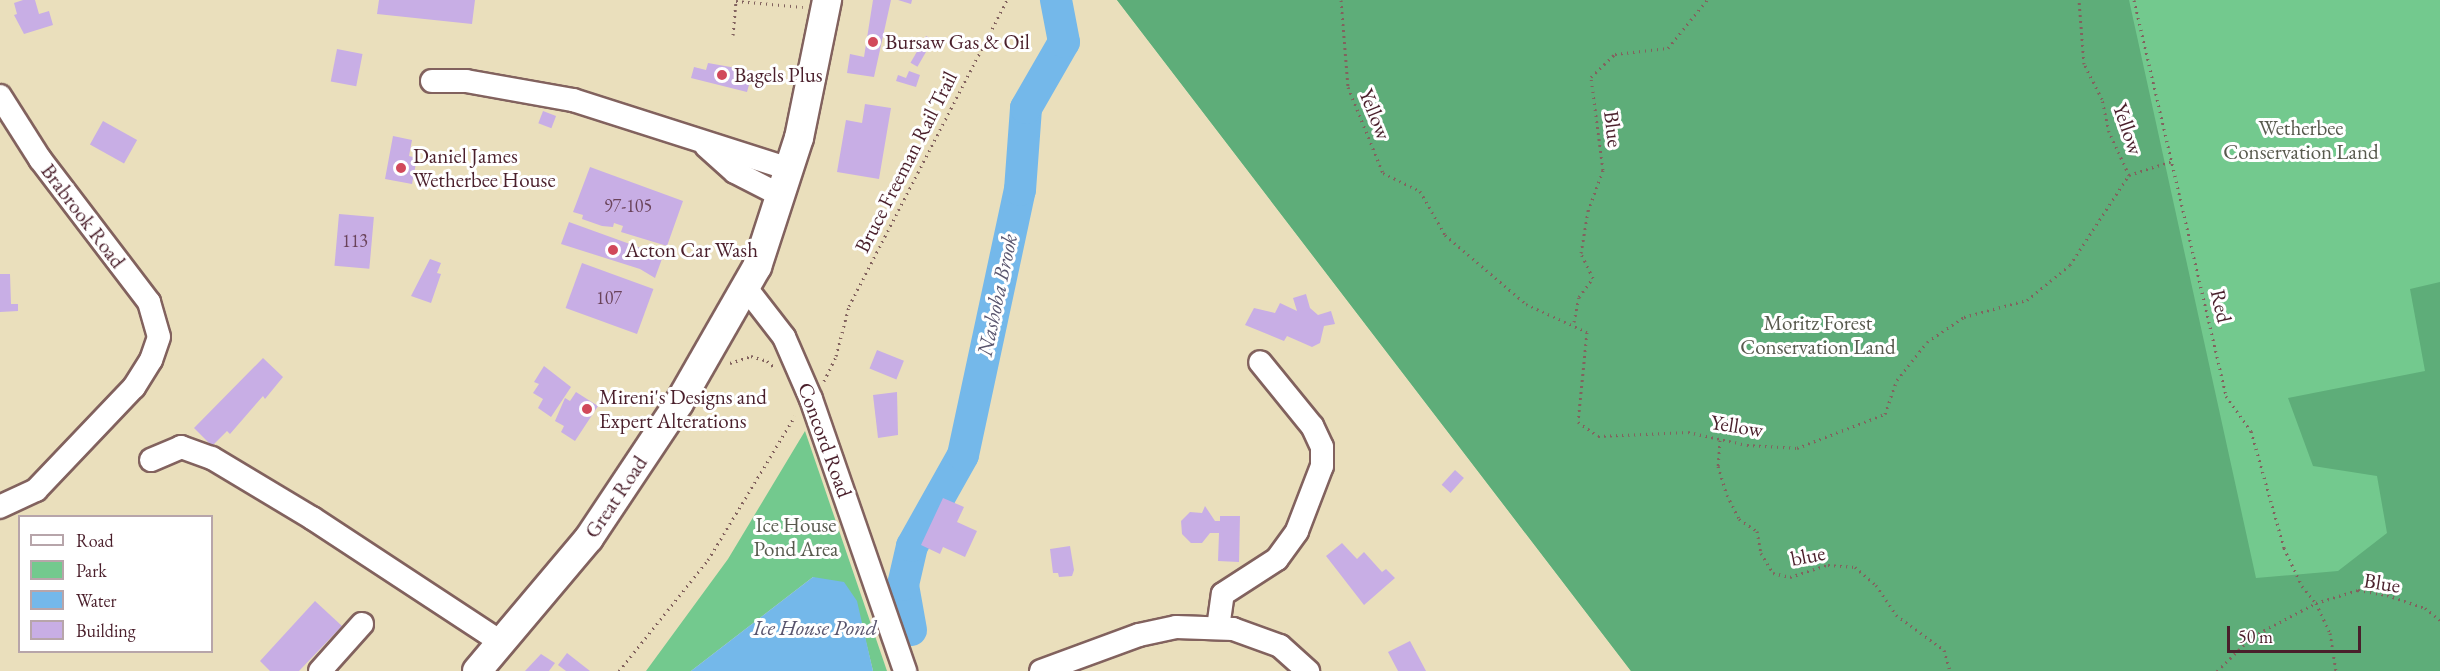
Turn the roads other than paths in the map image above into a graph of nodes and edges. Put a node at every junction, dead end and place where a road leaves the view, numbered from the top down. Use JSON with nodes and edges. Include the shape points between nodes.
{"nodes":[{"id":1,"x":817,"y":4,"type":"edge"},
{"id":2,"x":432,"y":81,"type":"dead end"},
{"id":3,"x":0,"y":96,"type":"edge"},
{"id":4,"x":785,"y":182,"type":"junction"},
{"id":5,"x":746,"y":288,"type":"junction"},
{"id":6,"x":1260,"y":362,"type":"dead end"},
{"id":7,"x":151,"y":460,"type":"dead end"},
{"id":8,"x":0,"y":507,"type":"edge"},
{"id":9,"x":362,"y":624,"type":"dead end"},
{"id":10,"x":1218,"y":628,"type":"junction"},
{"id":11,"x":502,"y":644,"type":"junction"},
{"id":12,"x":320,"y":671,"type":"edge"},
{"id":13,"x":477,"y":671,"type":"edge"},
{"id":14,"x":905,"y":671,"type":"edge"},
{"id":15,"x":1041,"y":671,"type":"edge"},
{"id":16,"x":1308,"y":671,"type":"edge"}],
"edges":[{"from":1,"to":4,"type":"main road","name":"Great Road","via":[[811,86]]},
{"from":2,"to":4,"type":"street","via":[[466,81],[573,100],[702,143],[735,172]]},
{"from":3,"to":8,"type":"street","name":"Brabrook Road","via":[[35,152],[149,302],[159,337],[152,360],[134,387],[36,490]]},
{"from":4,"to":5,"type":"main road","name":"Great Road","via":[[757,267]]},
{"from":5,"to":11,"type":"main road","name":"Great Road","via":[[685,393],[589,538]]},
{"from":5,"to":14,"type":"street","name":"Concord Road","via":[[784,338],[812,399]]},
{"from":6,"to":10,"type":"street","via":[[1312,426],[1322,447],[1322,466],[1297,531],[1277,559],[1223,594]]},
{"from":7,"to":11,"type":"street","via":[[181,447],[212,459],[312,518]]},
{"from":9,"to":12,"type":"street"},
{"from":10,"to":15,"type":"street","via":[[1176,627],[1139,635]]},
{"from":10,"to":16,"type":"street","via":[[1233,629],[1280,646]]},
{"from":11,"to":13,"type":"main road","name":"Great Road"}]}
